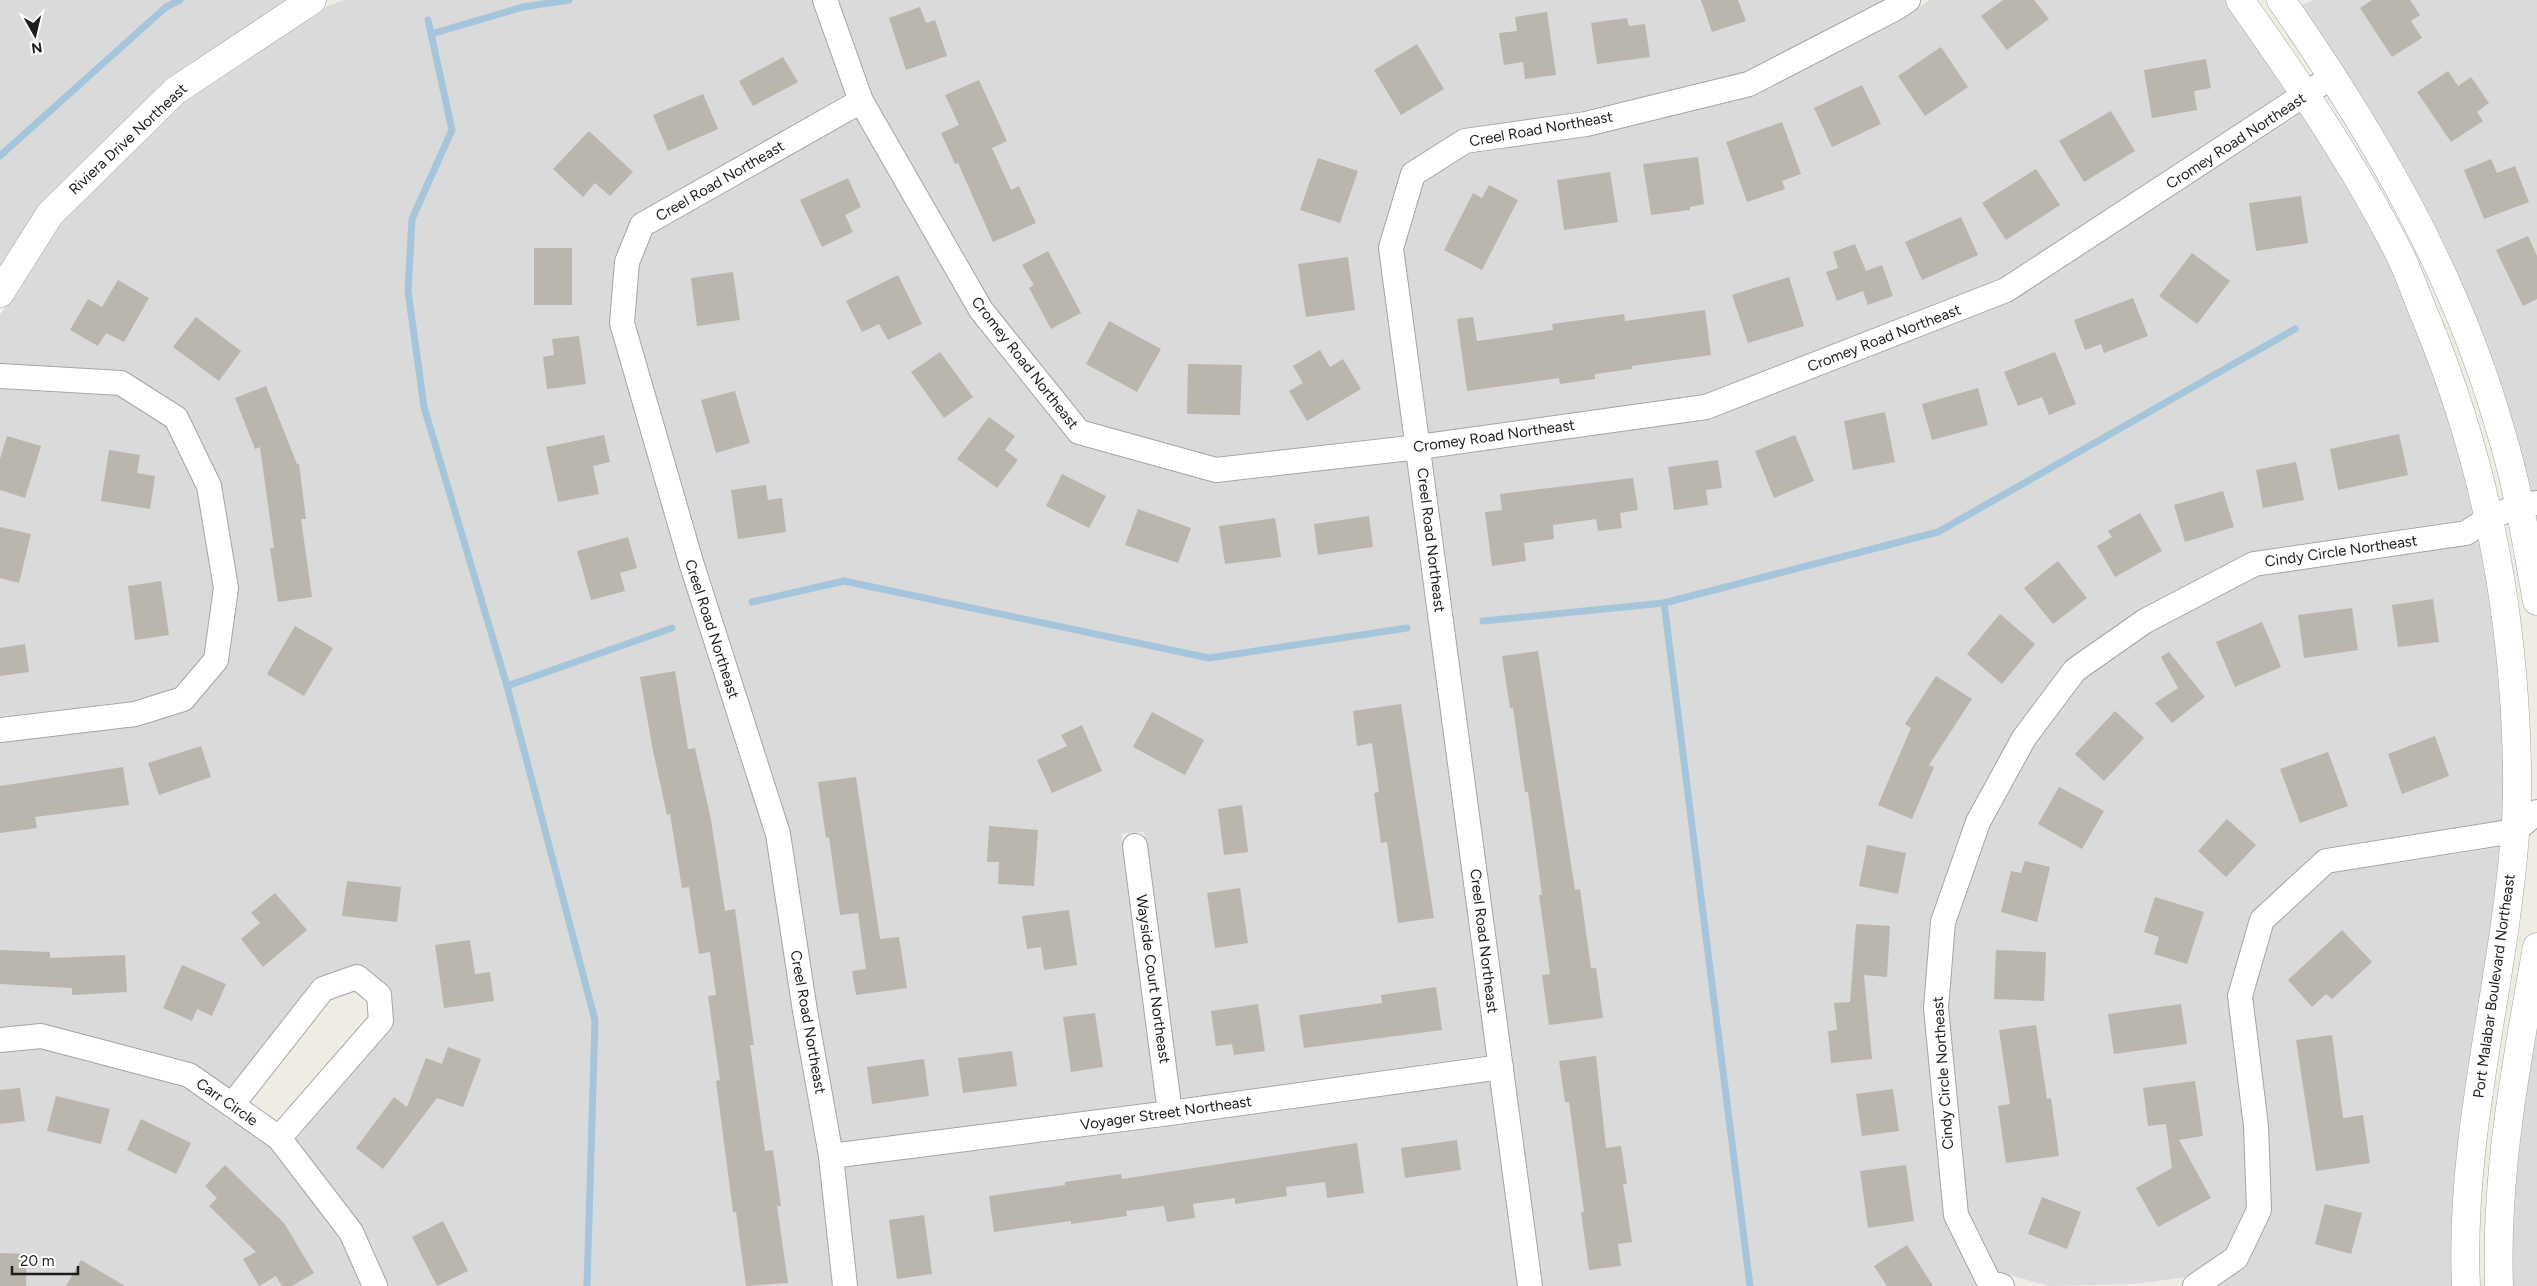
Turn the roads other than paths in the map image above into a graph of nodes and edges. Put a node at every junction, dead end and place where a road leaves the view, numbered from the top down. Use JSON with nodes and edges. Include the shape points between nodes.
{"nodes":[{"id":1,"x":312,"y":0,"type":"edge"},
{"id":2,"x":825,"y":0,"type":"edge"},
{"id":3,"x":1908,"y":0,"type":"edge"},
{"id":4,"x":2240,"y":0,"type":"edge"},
{"id":5,"x":2281,"y":0,"type":"edge"},
{"id":6,"x":2334,"y":76,"type":"junction"},
{"id":7,"x":2306,"y":95,"type":"junction"},
{"id":8,"x":861,"y":101,"type":"junction"},
{"id":9,"x":0,"y":293,"type":"edge"},
{"id":10,"x":0,"y":376,"type":"edge"},
{"id":11,"x":1419,"y":447,"type":"junction"},
{"id":12,"x":2528,"y":504,"type":"edge"},
{"id":13,"x":2490,"y":518,"type":"junction"},
{"id":14,"x":2537,"y":601,"type":"edge"},
{"id":15,"x":0,"y":730,"type":"edge"},
{"id":16,"x":2537,"y":812,"type":"edge"},
{"id":17,"x":2515,"y":831,"type":"junction"},
{"id":18,"x":1135,"y":846,"type":"dead end"},
{"id":19,"x":2537,"y":946,"type":"edge"},
{"id":20,"x":0,"y":1040,"type":"edge"},
{"id":21,"x":1501,"y":1067,"type":"junction"},
{"id":22,"x":232,"y":1105,"type":"junction"},
{"id":23,"x":1170,"y":1114,"type":"junction"},
{"id":24,"x":279,"y":1138,"type":"junction"},
{"id":25,"x":831,"y":1156,"type":"junction"},
{"id":26,"x":375,"y":1286,"type":"edge"},
{"id":27,"x":845,"y":1286,"type":"edge"},
{"id":28,"x":1530,"y":1286,"type":"edge"},
{"id":29,"x":2002,"y":1286,"type":"edge"},
{"id":30,"x":2196,"y":1286,"type":"edge"},
{"id":31,"x":2466,"y":1286,"type":"edge"},
{"id":32,"x":2499,"y":1286,"type":"edge"}],
"edges":[{"from":1,"to":9,"type":"street","name":"Riviera Drive Northeast","via":[[175,90],[50,214]]},
{"from":2,"to":8,"type":"street","name":"Cromey Road Northeast"},
{"from":3,"to":11,"type":"street","name":"Creel Road Northeast","via":[[1749,84],[1586,124],[1465,141],[1413,174],[1391,248]]},
{"from":4,"to":7,"type":"street","name":"Port Malabar Boulevard Northeast"},
{"from":5,"to":6,"type":"street"},
{"from":6,"to":7,"type":"street","name":"Cromey Road Northeast"},
{"from":6,"to":12,"type":"street","via":[[2430,244],[2479,362]]},
{"from":7,"to":11,"type":"street","name":"Cromey Road Northeast","via":[[2006,290],[1706,407]]},
{"from":7,"to":13,"type":"street","name":"Port Malabar Boulevard Northeast","via":[[2363,187],[2400,255],[2447,370]]},
{"from":8,"to":11,"type":"street","name":"Cromey Road Northeast","via":[[981,310],[1079,432],[1216,470]]},
{"from":8,"to":25,"type":"street","name":"Creel Road Northeast","via":[[642,225],[627,262],[622,323],[691,562],[778,834],[804,1011]]},
{"from":10,"to":15,"type":"street","via":[[121,383],[176,418],[209,486],[226,588],[216,660],[183,700],[135,714]]},
{"from":11,"to":21,"type":"street","name":"Creel Road Northeast"},
{"from":12,"to":13,"type":"street","name":"Cindy Circle Northeast"},
{"from":12,"to":14,"type":"street"},
{"from":13,"to":17,"type":"street","name":"Port Malabar Boulevard Northeast","via":[[2510,637],[2517,772]]},
{"from":13,"to":29,"type":"street","name":"Cindy Circle Northeast","via":[[2466,533],[2254,564],[2145,621],[2075,670],[2024,738],[1978,822],[1943,922],[1936,1008],[1956,1215],[1989,1282]]},
{"from":16,"to":17,"type":"street"},
{"from":17,"to":30,"type":"street","via":[[2326,861],[2262,920],[2240,996],[2256,1126],[2259,1210],[2236,1258]]},
{"from":17,"to":31,"type":"street","name":"Port Malabar Boulevard Northeast","via":[[2506,932],[2481,1072],[2468,1179]]},
{"from":18,"to":23,"type":"street","name":"Wayside Court Northeast"},
{"from":19,"to":32,"type":"street","via":[[2501,1178]]},
{"from":20,"to":22,"type":"street","name":"Carr Circle","via":[[41,1036],[189,1075]]},
{"from":21,"to":23,"type":"street","name":"Voyager Street Northeast"},
{"from":21,"to":28,"type":"street","name":"Creel Road Northeast"},
{"from":22,"to":24,"type":"street","name":"Carr Circle"},
{"from":22,"to":24,"type":"street","via":[[323,989],[357,977],[379,995],[381,1021]]},
{"from":23,"to":25,"type":"street","name":"Voyager Street Northeast"},
{"from":24,"to":26,"type":"street","name":"Carr Circle","via":[[351,1232]]},
{"from":25,"to":27,"type":"street","name":"Creel Road Northeast"}]}
